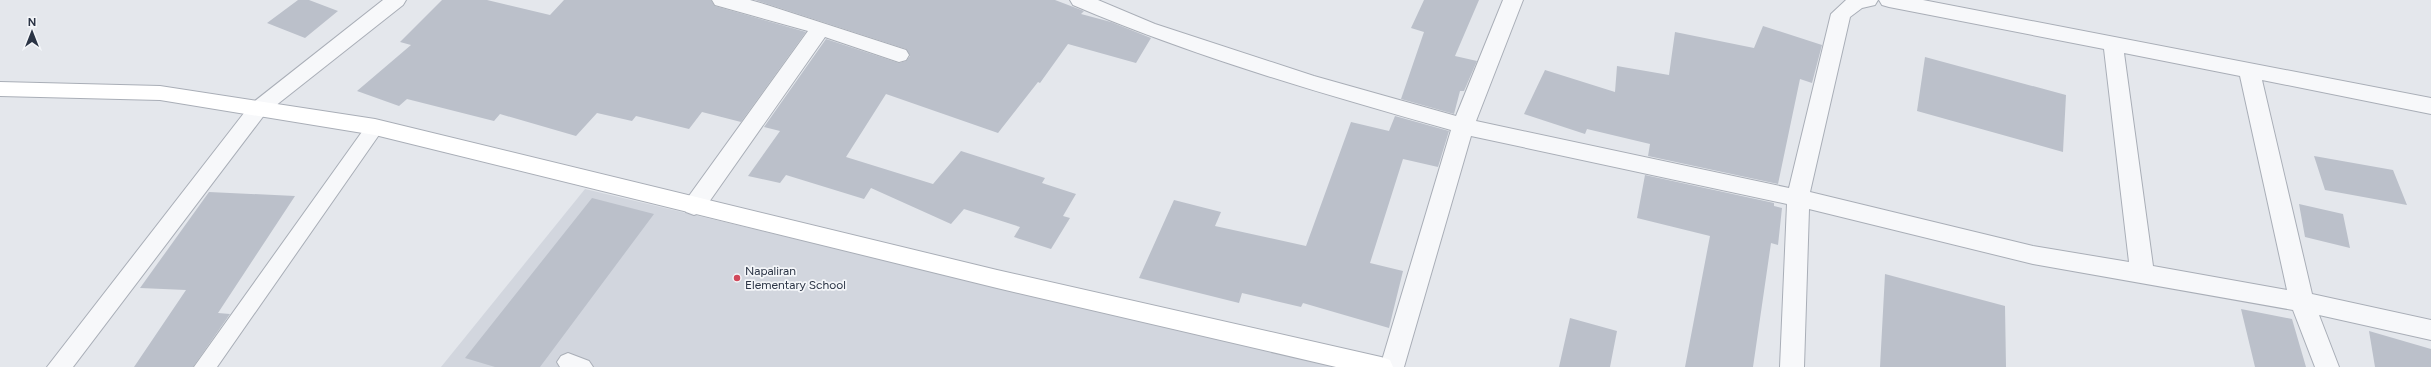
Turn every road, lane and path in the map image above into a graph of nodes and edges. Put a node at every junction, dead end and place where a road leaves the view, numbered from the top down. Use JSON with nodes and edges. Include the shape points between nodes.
{"nodes":[{"id":1,"x":396,"y":0,"type":"edge"},
{"id":2,"x":722,"y":0,"type":"edge"},
{"id":3,"x":1080,"y":0,"type":"edge"},
{"id":4,"x":1513,"y":0,"type":"edge"},
{"id":5,"x":1868,"y":0,"type":"edge"},
{"id":6,"x":1889,"y":0,"type":"edge"},
{"id":7,"x":821,"y":28,"type":"junction"},
{"id":8,"x":2113,"y":43,"type":"junction"},
{"id":9,"x":899,"y":55,"type":"dead end"},
{"id":10,"x":2249,"y":70,"type":"junction"},
{"id":11,"x":0,"y":89,"type":"edge"},
{"id":12,"x":2431,"y":106,"type":"edge"},
{"id":13,"x":258,"y":109,"type":"junction"},
{"id":14,"x":1463,"y":126,"type":"junction"},
{"id":15,"x":375,"y":127,"type":"junction"},
{"id":16,"x":1798,"y":198,"type":"junction"},
{"id":17,"x":694,"y":206,"type":"junction"},
{"id":18,"x":2142,"y":273,"type":"junction"},
{"id":19,"x":2302,"y":302,"type":"junction"},
{"id":20,"x":2431,"y":330,"type":"edge"},
{"id":21,"x":59,"y":367,"type":"edge"},
{"id":22,"x":205,"y":367,"type":"edge"},
{"id":23,"x":1381,"y":367,"type":"edge"},
{"id":24,"x":1392,"y":367,"type":"edge"},
{"id":25,"x":1792,"y":367,"type":"edge"},
{"id":26,"x":2327,"y":367,"type":"edge"}],
"edges":[{"from":1,"to":13,"type":"street"},
{"from":2,"to":7,"type":"street"},
{"from":3,"to":14,"type":"street","via":[[1148,29],[1309,82]]},
{"from":4,"to":14,"type":"street"},
{"from":5,"to":16,"type":"street","via":[[1856,2],[1841,14]]},
{"from":6,"to":8,"type":"street"},
{"from":7,"to":9,"type":"street"},
{"from":7,"to":17,"type":"street"},
{"from":8,"to":10,"type":"street"},
{"from":8,"to":18,"type":"street"},
{"from":10,"to":12,"type":"street"},
{"from":10,"to":19,"type":"street"},
{"from":11,"to":13,"type":"street","via":[[160,93]]},
{"from":13,"to":15,"type":"street"},
{"from":13,"to":21,"type":"street"},
{"from":14,"to":16,"type":"street"},
{"from":14,"to":24,"type":"street"},
{"from":15,"to":17,"type":"street"},
{"from":15,"to":22,"type":"lane"},
{"from":16,"to":18,"type":"street","via":[[2033,255]]},
{"from":16,"to":25,"type":"street"},
{"from":17,"to":23,"type":"street"},
{"from":18,"to":19,"type":"street"},
{"from":19,"to":20,"type":"street"},
{"from":19,"to":26,"type":"street"}]}
